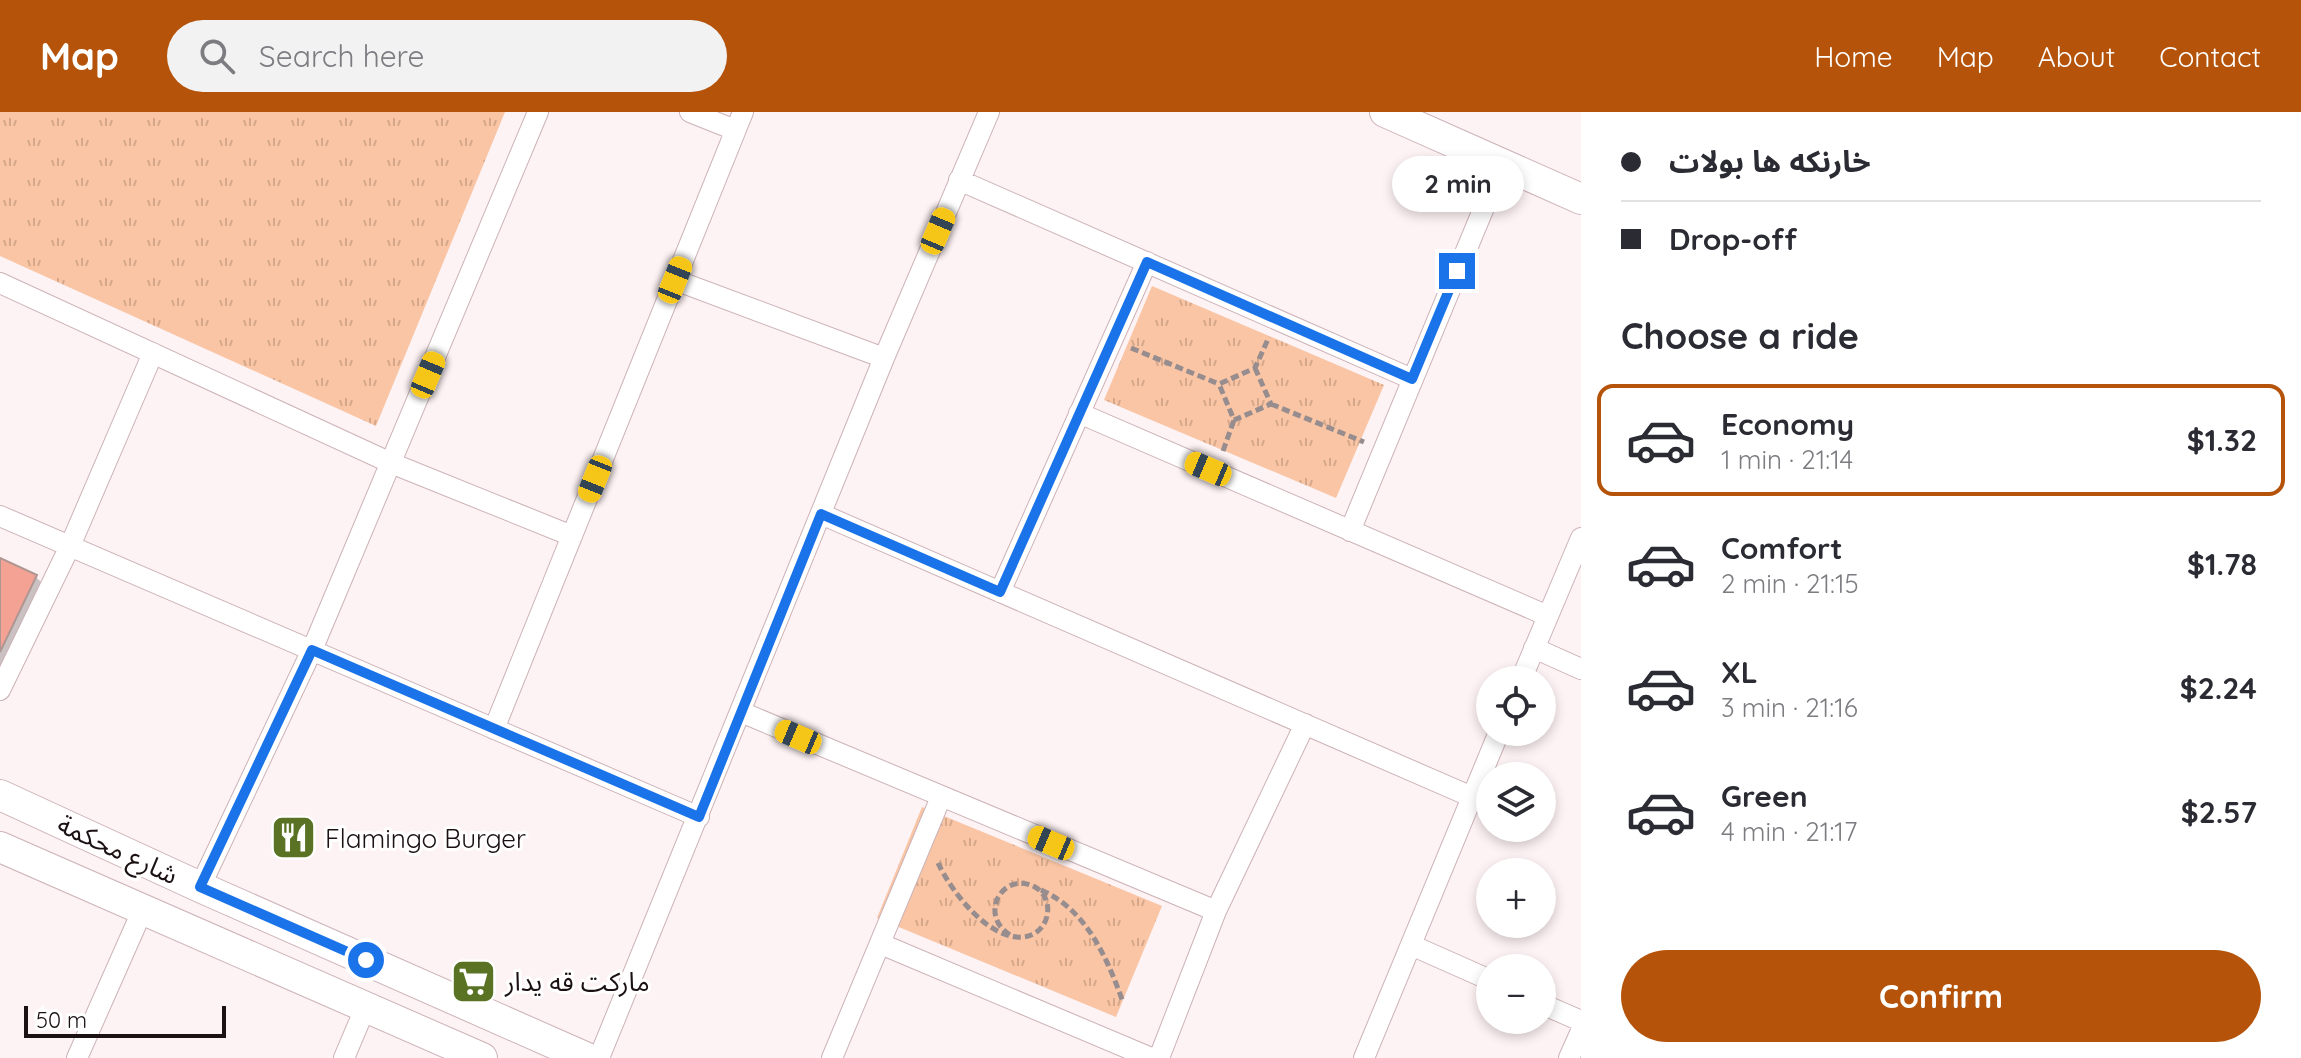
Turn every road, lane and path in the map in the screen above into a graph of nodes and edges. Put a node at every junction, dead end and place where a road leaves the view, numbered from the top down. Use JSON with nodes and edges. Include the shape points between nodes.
{"nodes":[{"id":1,"x":538,"y":112,"type":"edge"},
{"id":2,"x":690,"y":112,"type":"edge"},
{"id":3,"x":989,"y":112,"type":"edge"},
{"id":4,"x":1385,"y":112,"type":"edge"},
{"id":5,"x":739,"y":121,"type":"edge"},
{"id":6,"x":1502,"y":164,"type":"junction"},
{"id":7,"x":959,"y":180,"type":"junction"},
{"id":8,"x":1581,"y":199,"type":"edge"},
{"id":9,"x":1147,"y":262,"type":"junction"},
{"id":10,"x":675,"y":280,"type":"junction"},
{"id":11,"x":0,"y":283,"type":"edge"},
{"id":12,"x":1269,"y":336,"type":"dead end"},
{"id":13,"x":1111,"y":341,"type":"junction"},
{"id":14,"x":153,"y":353,"type":"junction"},
{"id":15,"x":884,"y":358,"type":"junction"},
{"id":16,"x":1255,"y":368,"type":"junction"},
{"id":17,"x":1412,"y":379,"type":"junction"},
{"id":18,"x":1219,"y":384,"type":"junction"},
{"id":19,"x":1271,"y":404,"type":"junction"},
{"id":20,"x":1079,"y":413,"type":"junction"},
{"id":21,"x":1234,"y":420,"type":"junction"},
{"id":22,"x":1383,"y":450,"type":"junction"},
{"id":23,"x":1223,"y":451,"type":"dead end"},
{"id":24,"x":391,"y":463,"type":"junction"},
{"id":25,"x":821,"y":514,"type":"junction"},
{"id":26,"x":0,"y":516,"type":"edge"},
{"id":27,"x":1350,"y":531,"type":"junction"},
{"id":28,"x":572,"y":536,"type":"junction"},
{"id":29,"x":1581,"y":538,"type":"edge"},
{"id":30,"x":70,"y":546,"type":"junction"},
{"id":31,"x":1000,"y":592,"type":"junction"},
{"id":32,"x":1548,"y":616,"type":"junction"},
{"id":33,"x":1534,"y":648,"type":"junction"},
{"id":34,"x":312,"y":650,"type":"junction"},
{"id":35,"x":1527,"y":666,"type":"edge"},
{"id":36,"x":1581,"y":669,"type":"edge"},
{"id":37,"x":0,"y":690,"type":"edge"},
{"id":38,"x":741,"y":712,"type":"junction"},
{"id":39,"x":1305,"y":724,"type":"junction"},
{"id":40,"x":494,"y":729,"type":"junction"},
{"id":41,"x":1493,"y":746,"type":"edge"},
{"id":42,"x":0,"y":795,"type":"edge"},
{"id":43,"x":941,"y":797,"type":"junction"},
{"id":44,"x":1472,"y":797,"type":"junction"},
{"id":45,"x":699,"y":817,"type":"junction"},
{"id":46,"x":0,"y":847,"type":"edge"},
{"id":47,"x":935,"y":855,"type":"dead end"},
{"id":48,"x":200,"y":887,"type":"junction"},
{"id":49,"x":1035,"y":887,"type":"junction"},
{"id":50,"x":143,"y":909,"type":"junction"},
{"id":51,"x":1216,"y":911,"type":"junction"},
{"id":52,"x":1010,"y":935,"type":"junction"},
{"id":53,"x":881,"y":944,"type":"junction"},
{"id":54,"x":1411,"y":945,"type":"junction"},
{"id":55,"x":1476,"y":974,"type":"edge"},
{"id":56,"x":1123,"y":1002,"type":"dead end"},
{"id":57,"x":366,"y":1006,"type":"junction"},
{"id":58,"x":1556,"y":1010,"type":"edge"},
{"id":59,"x":1581,"y":1021,"type":"edge"},
{"id":60,"x":1581,"y":1031,"type":"edge"},
{"id":61,"x":77,"y":1058,"type":"edge"},
{"id":62,"x":344,"y":1058,"type":"edge"},
{"id":63,"x":482,"y":1058,"type":"edge"},
{"id":64,"x":587,"y":1058,"type":"edge"},
{"id":65,"x":599,"y":1058,"type":"edge"},
{"id":66,"x":832,"y":1058,"type":"edge"},
{"id":67,"x":1151,"y":1058,"type":"edge"},
{"id":68,"x":1159,"y":1058,"type":"edge"},
{"id":69,"x":1364,"y":1058,"type":"edge"},
{"id":70,"x":1569,"y":1058,"type":"edge"}],
"edges":[{"from":1,"to":24,"type":"street"},
{"from":2,"to":5,"type":"street"},
{"from":3,"to":7,"type":"street"},
{"from":4,"to":6,"type":"main road"},
{"from":5,"to":10,"type":"street"},
{"from":6,"to":8,"type":"main road"},
{"from":6,"to":17,"type":"street"},
{"from":7,"to":9,"type":"street"},
{"from":7,"to":15,"type":"street"},
{"from":9,"to":13,"type":"street"},
{"from":9,"to":17,"type":"street"},
{"from":10,"to":15,"type":"street"},
{"from":10,"to":28,"type":"street"},
{"from":11,"to":14,"type":"street"},
{"from":12,"to":16,"type":"path"},
{"from":13,"to":18,"type":"path"},
{"from":13,"to":20,"type":"street"},
{"from":14,"to":24,"type":"street"},
{"from":14,"to":30,"type":"street"},
{"from":15,"to":25,"type":"street"},
{"from":16,"to":18,"type":"path"},
{"from":16,"to":19,"type":"path"},
{"from":17,"to":22,"type":"street"},
{"from":18,"to":21,"type":"path"},
{"from":19,"to":21,"type":"path"},
{"from":19,"to":22,"type":"path"},
{"from":20,"to":27,"type":"street"},
{"from":20,"to":31,"type":"street"},
{"from":21,"to":23,"type":"path"},
{"from":22,"to":27,"type":"street"},
{"from":24,"to":28,"type":"street"},
{"from":24,"to":34,"type":"street"},
{"from":25,"to":31,"type":"street"},
{"from":25,"to":38,"type":"street"},
{"from":26,"to":30,"type":"street"},
{"from":27,"to":32,"type":"street"},
{"from":28,"to":40,"type":"street"},
{"from":29,"to":32,"type":"street"},
{"from":30,"to":34,"type":"street"},
{"from":30,"to":37,"type":"street"},
{"from":31,"to":39,"type":"street"},
{"from":32,"to":33,"type":"street"},
{"from":33,"to":35,"type":"street"},
{"from":33,"to":36,"type":"street"},
{"from":34,"to":40,"type":"street"},
{"from":34,"to":48,"type":"street"},
{"from":38,"to":43,"type":"street"},
{"from":38,"to":45,"type":"street"},
{"from":39,"to":44,"type":"street"},
{"from":39,"to":51,"type":"street"},
{"from":40,"to":45,"type":"street"},
{"from":41,"to":44,"type":"street"},
{"from":42,"to":48,"type":"main road","name":"شارع محكمة"},
{"from":43,"to":51,"type":"street"},
{"from":43,"to":53,"type":"street"},
{"from":44,"to":54,"type":"street"},
{"from":45,"to":65,"type":"street"},
{"from":46,"to":50,"type":"main road","name":"شارع محكمة"},
{"from":47,"to":52,"type":"path","via":[[960,898],[995,930]]},
{"from":48,"to":64,"type":"main road","name":"شارع محكمة"},
{"from":49,"to":52,"type":"path","via":[[1047,901],[1047,919],[1035,934]]},
{"from":49,"to":52,"type":"path","via":[[1017,884],[997,899],[994,915]]},
{"from":49,"to":56,"type":"path","via":[[1055,896],[1090,932]]},
{"from":50,"to":57,"type":"main road","name":"شارع محكمة"},
{"from":50,"to":61,"type":"street"},
{"from":51,"to":68,"type":"street"},
{"from":53,"to":66,"type":"street"},
{"from":53,"to":67,"type":"street"},
{"from":54,"to":55,"type":"street"},
{"from":54,"to":69,"type":"street"},
{"from":57,"to":62,"type":"street"},
{"from":57,"to":63,"type":"main road","name":"شارع محكمة"},
{"from":58,"to":59,"type":"street"},
{"from":60,"to":70,"type":"street"}]}
